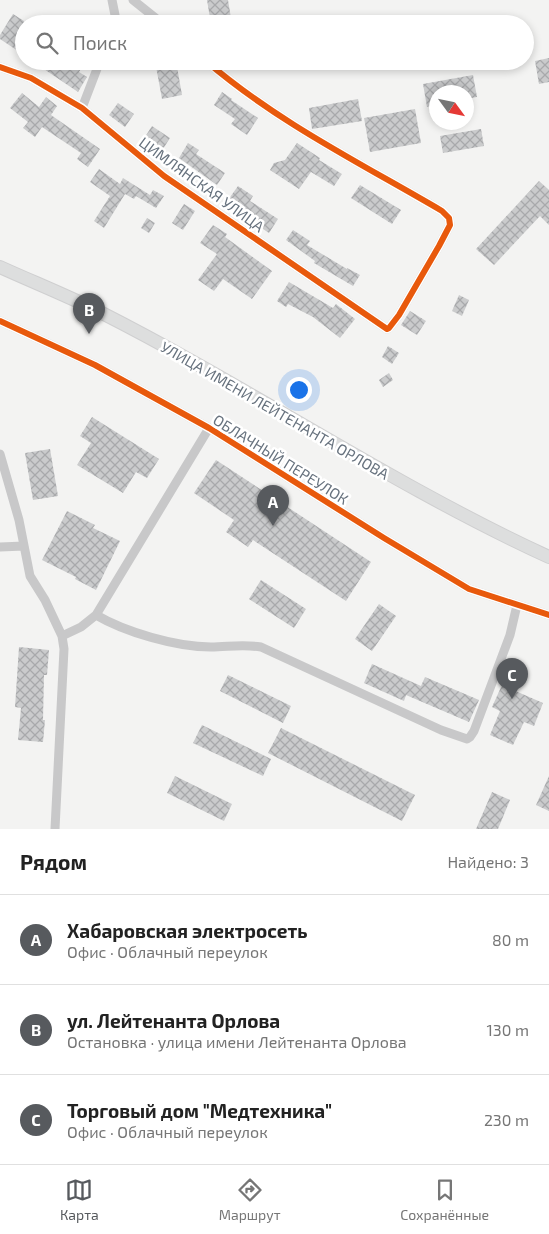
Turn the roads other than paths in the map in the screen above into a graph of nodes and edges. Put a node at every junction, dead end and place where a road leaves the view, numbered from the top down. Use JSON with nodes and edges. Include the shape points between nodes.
{"nodes":[{"id":1,"x":112,"y":0,"type":"edge"},
{"id":2,"x":133,"y":0,"type":"edge"},
{"id":3,"x":115,"y":15,"type":"edge"},
{"id":4,"x":152,"y":15,"type":"edge"},
{"id":5,"x":0,"y":67,"type":"edge"},
{"id":6,"x":97,"y":70,"type":"edge"},
{"id":7,"x":216,"y":70,"type":"edge"},
{"id":8,"x":82,"y":108,"type":"junction"},
{"id":9,"x":0,"y":267,"type":"edge"},
{"id":10,"x":0,"y":320,"type":"edge"},
{"id":11,"x":209,"y":428,"type":"junction"},
{"id":12,"x":0,"y":454,"type":"edge"},
{"id":13,"x":24,"y":546,"type":"junction"},
{"id":14,"x":0,"y":548,"type":"edge"},
{"id":15,"x":549,"y":557,"type":"edge"},
{"id":16,"x":517,"y":605,"type":"junction"},
{"id":17,"x":96,"y":615,"type":"junction"},
{"id":18,"x":549,"y":615,"type":"edge"},
{"id":19,"x":62,"y":636,"type":"junction"},
{"id":20,"x":55,"y":829,"type":"edge"}],
"edges":[{"from":1,"to":3,"type":"street"},
{"from":2,"to":4,"type":"street"},
{"from":5,"to":8,"type":"street","name":"ЦИМЛЯНСКАЯ УЛИЦА","via":[[31,78]]},
{"from":6,"to":8,"type":"street"},
{"from":7,"to":8,"type":"street","name":"ЦИМЛЯНСКАЯ УЛИЦА","via":[[232,84],[317,139],[447,215],[450,225],[391,327],[387,329],[164,176]]},
{"from":9,"to":15,"type":"main road","name":"УЛИЦА ИМЕНИ ЛЕЙТЕНАНТА ОРЛОВА","via":[[100,312],[413,488]]},
{"from":10,"to":11,"type":"street","name":"ОБЛАЧНЫЙ ПЕРЕУЛОК","via":[[102,369]]},
{"from":11,"to":16,"type":"street","name":"ОБЛАЧНЫЙ ПЕРЕУЛОК","via":[[469,589]]},
{"from":11,"to":17,"type":"street"},
{"from":12,"to":13,"type":"street"},
{"from":13,"to":14,"type":"street"},
{"from":13,"to":19,"type":"street","via":[[30,576]]},
{"from":16,"to":17,"type":"street","via":[[510,635],[474,731],[467,739],[261,647],[173,643],[108,623]]},
{"from":16,"to":18,"type":"street","name":"ОБЛАЧНЫЙ ПЕРЕУЛОК"},
{"from":17,"to":19,"type":"street"},
{"from":19,"to":20,"type":"street"}]}
